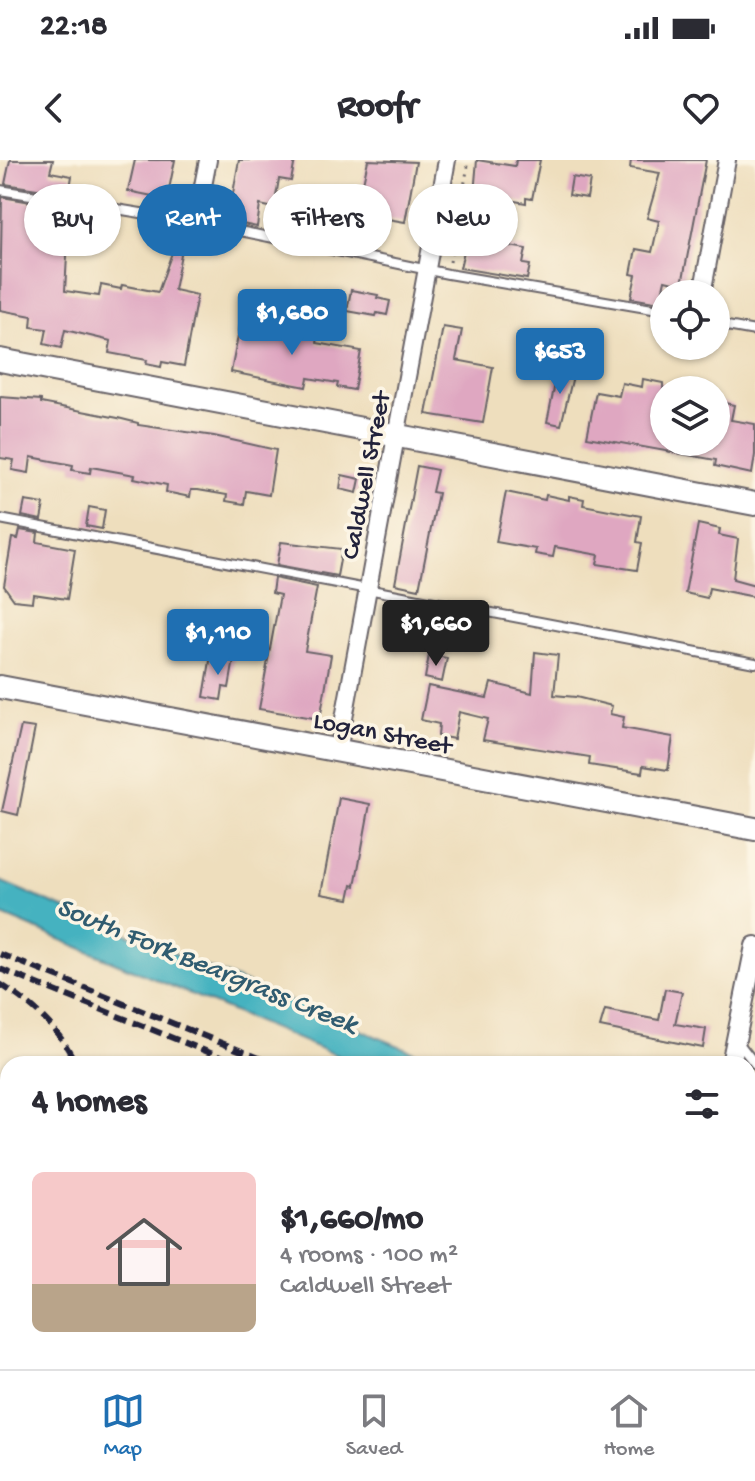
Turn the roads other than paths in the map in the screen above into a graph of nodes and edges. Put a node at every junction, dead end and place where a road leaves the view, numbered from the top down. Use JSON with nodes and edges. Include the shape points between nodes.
{"nodes":[{"id":1,"x":208,"y":160,"type":"edge"},
{"id":2,"x":447,"y":160,"type":"edge"},
{"id":3,"x":727,"y":160,"type":"edge"},
{"id":4,"x":203,"y":184,"type":"edge"},
{"id":5,"x":0,"y":190,"type":"edge"},
{"id":6,"x":137,"y":212,"type":"edge"},
{"id":7,"x":247,"y":232,"type":"edge"},
{"id":8,"x":427,"y":269,"type":"junction"},
{"id":9,"x":705,"y":280,"type":"edge"},
{"id":10,"x":650,"y":309,"type":"edge"},
{"id":11,"x":730,"y":327,"type":"edge"},
{"id":12,"x":755,"y":331,"type":"edge"},
{"id":13,"x":0,"y":360,"type":"edge"},
{"id":14,"x":396,"y":436,"type":"junction"},
{"id":15,"x":755,"y":504,"type":"edge"},
{"id":16,"x":0,"y":519,"type":"edge"},
{"id":17,"x":367,"y":588,"type":"junction"},
{"id":18,"x":755,"y":663,"type":"edge"},
{"id":19,"x":0,"y":687,"type":"edge"},
{"id":20,"x":338,"y":751,"type":"junction"},
{"id":21,"x":755,"y":829,"type":"edge"},
{"id":22,"x":755,"y":946,"type":"edge"},
{"id":23,"x":737,"y":1040,"type":"junction"},
{"id":24,"x":733,"y":1056,"type":"edge"},
{"id":25,"x":749,"y":1056,"type":"edge"}],
"edges":[{"from":1,"to":4,"type":"street"},
{"from":2,"to":8,"type":"street","name":"Caldwell Street"},
{"from":3,"to":9,"type":"street"},
{"from":5,"to":6,"type":"lane"},
{"from":7,"to":8,"type":"lane"},
{"from":8,"to":10,"type":"lane"},
{"from":8,"to":14,"type":"street","name":"Caldwell Street"},
{"from":11,"to":12,"type":"lane"},
{"from":13,"to":14,"type":"main road"},
{"from":14,"to":15,"type":"main road"},
{"from":14,"to":17,"type":"street","name":"Caldwell Street"},
{"from":16,"to":17,"type":"lane"},
{"from":17,"to":18,"type":"lane"},
{"from":17,"to":20,"type":"street","name":"Caldwell Street"},
{"from":19,"to":20,"type":"main road","name":"Logan Street"},
{"from":20,"to":21,"type":"main road","name":"Logan Street"},
{"from":22,"to":23,"type":"street"},
{"from":23,"to":24,"type":"street"},
{"from":23,"to":25,"type":"lane"}]}
